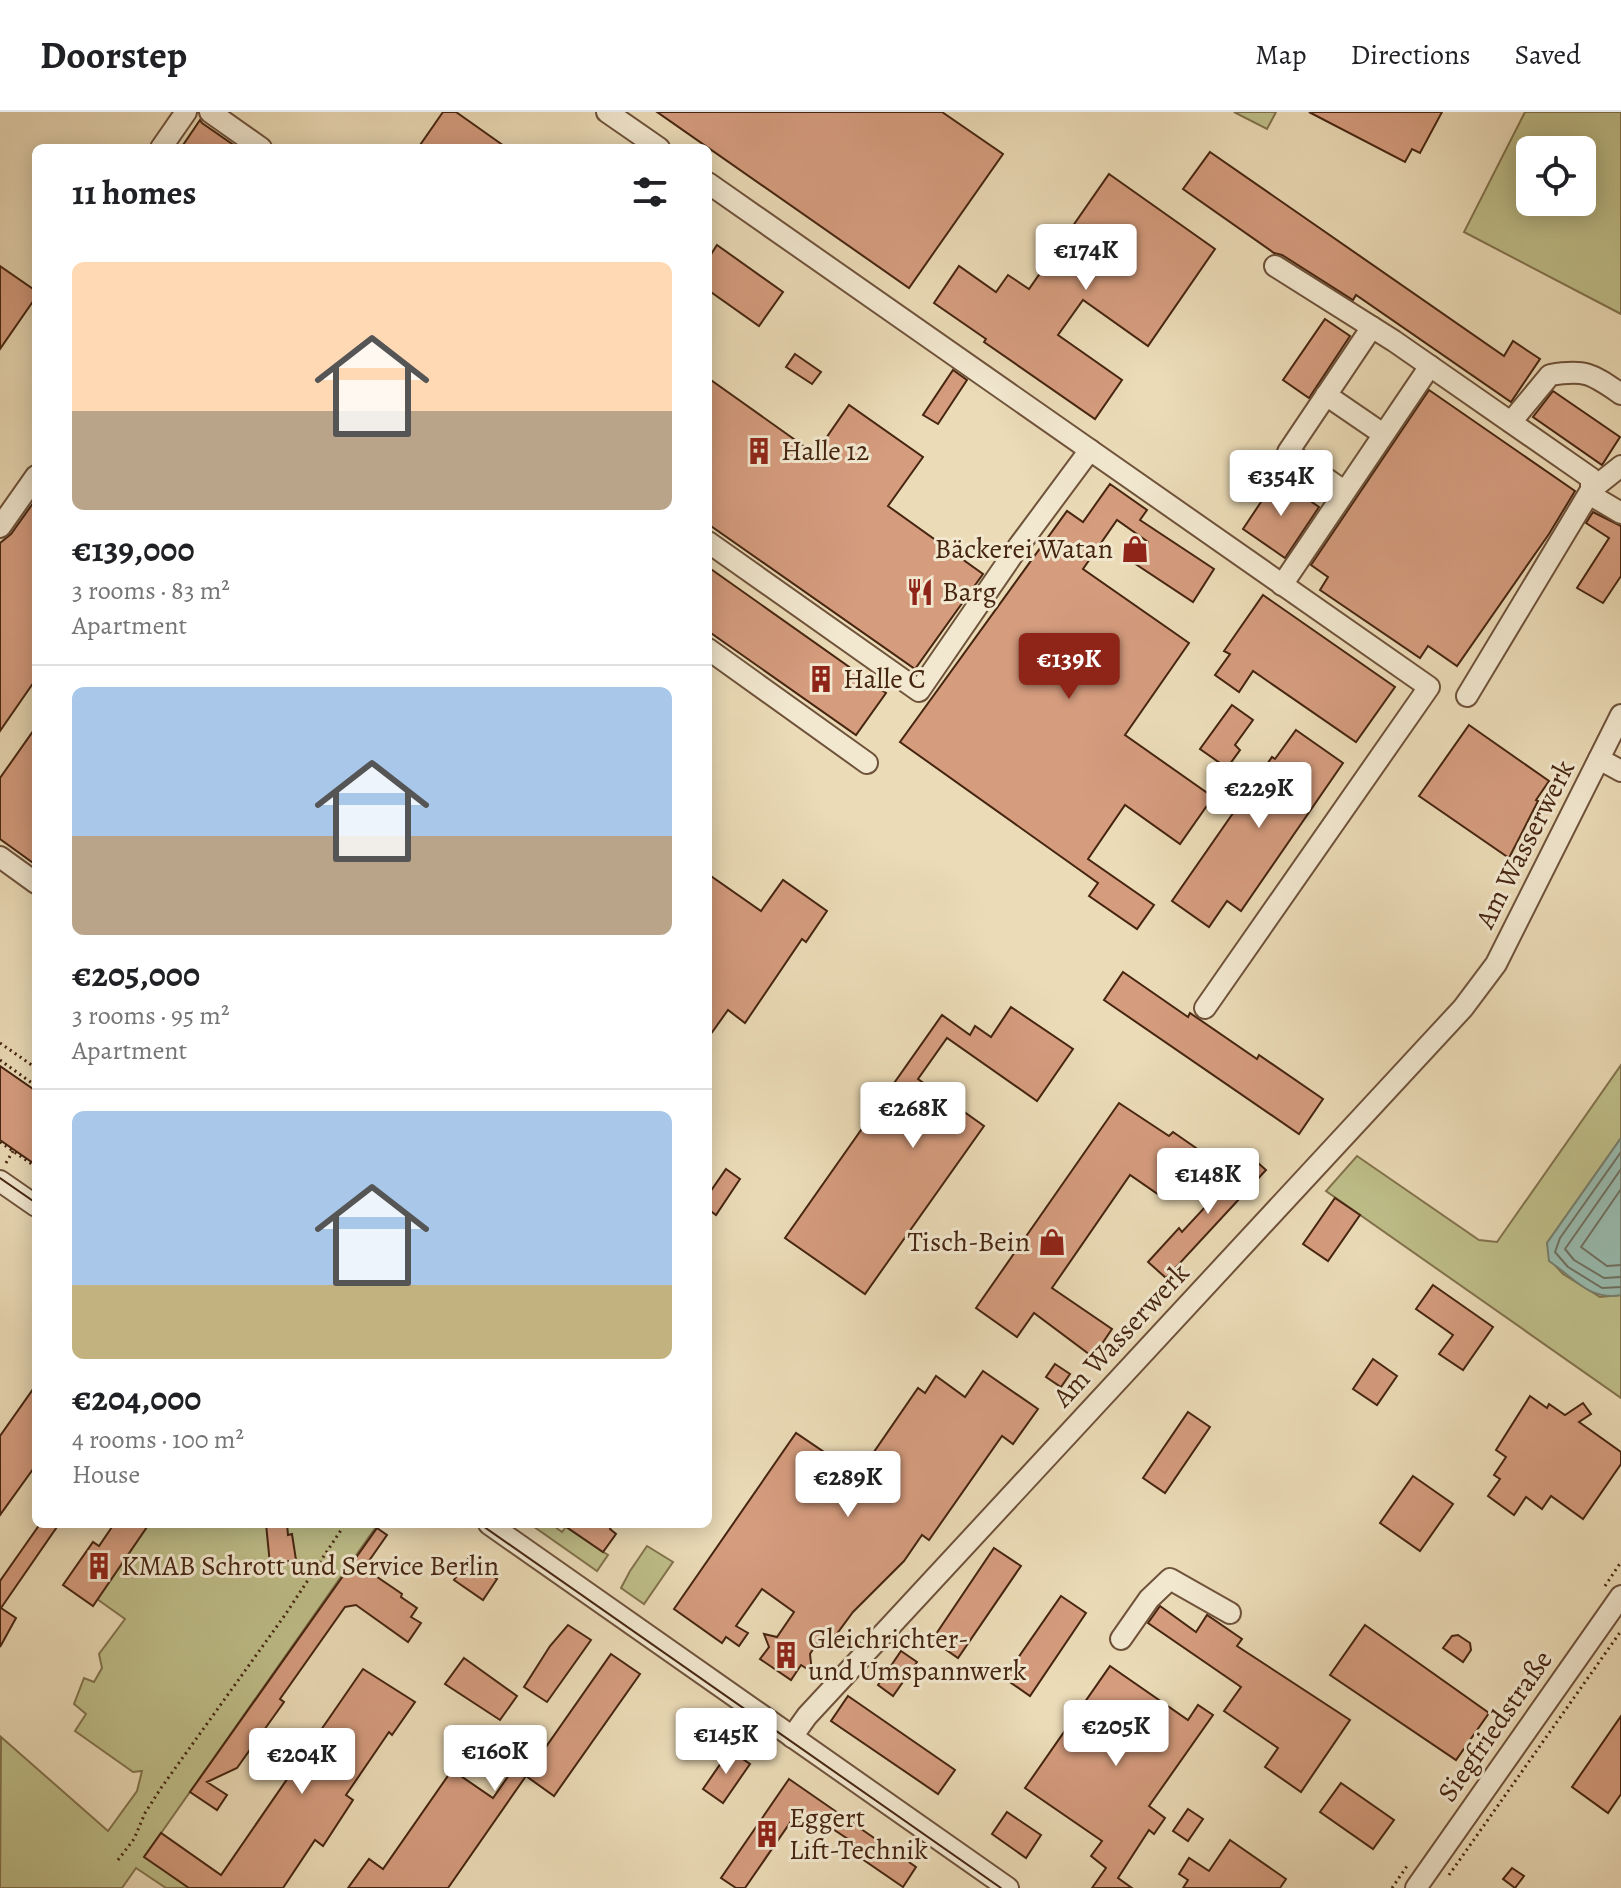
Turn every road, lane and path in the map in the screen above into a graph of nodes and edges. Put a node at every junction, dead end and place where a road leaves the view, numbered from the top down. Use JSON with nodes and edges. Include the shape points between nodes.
{"nodes":[{"id":1,"x":186,"y":112,"type":"edge"},
{"id":2,"x":210,"y":112,"type":"edge"},
{"id":3,"x":607,"y":112,"type":"edge"},
{"id":4,"x":164,"y":144,"type":"edge"},
{"id":5,"x":255,"y":144,"type":"edge"},
{"id":6,"x":653,"y":144,"type":"edge"},
{"id":7,"x":712,"y":186,"type":"edge"},
{"id":8,"x":1275,"y":266,"type":"dead end"},
{"id":9,"x":1372,"y":327,"type":"junction"},
{"id":10,"x":1430,"y":366,"type":"junction"},
{"id":11,"x":1621,"y":394,"type":"edge"},
{"id":12,"x":1326,"y":395,"type":"junction"},
{"id":13,"x":1511,"y":422,"type":"junction"},
{"id":14,"x":1383,"y":434,"type":"junction"},
{"id":15,"x":1090,"y":450,"type":"junction"},
{"id":16,"x":1621,"y":466,"type":"edge"},
{"id":17,"x":32,"y":482,"type":"edge"},
{"id":18,"x":1344,"y":491,"type":"junction"},
{"id":19,"x":1590,"y":492,"type":"junction"},
{"id":20,"x":1621,"y":513,"type":"edge"},
{"id":21,"x":0,"y":527,"type":"edge"},
{"id":22,"x":712,"y":545,"type":"edge"},
{"id":23,"x":1282,"y":585,"type":"junction"},
{"id":24,"x":712,"y":652,"type":"edge"},
{"id":25,"x":1467,"y":696,"type":"dead end"},
{"id":26,"x":1621,"y":715,"type":"edge"},
{"id":27,"x":1599,"y":759,"type":"junction"},
{"id":28,"x":867,"y":763,"type":"dead end"},
{"id":29,"x":1621,"y":771,"type":"edge"},
{"id":30,"x":0,"y":857,"type":"edge"},
{"id":31,"x":32,"y":880,"type":"edge"},
{"id":32,"x":1205,"y":1008,"type":"dead end"},
{"id":33,"x":0,"y":1043,"type":"edge"},
{"id":34,"x":0,"y":1060,"type":"edge"},
{"id":35,"x":32,"y":1065,"type":"edge"},
{"id":36,"x":32,"y":1083,"type":"edge"},
{"id":37,"x":0,"y":1142,"type":"edge"},
{"id":38,"x":13,"y":1151,"type":"junction"},
{"id":39,"x":32,"y":1164,"type":"edge"},
{"id":40,"x":3,"y":1172,"type":"edge"},
{"id":41,"x":32,"y":1202,"type":"edge"},
{"id":42,"x":342,"y":1528,"type":"edge"},
{"id":43,"x":495,"y":1528,"type":"edge"},
{"id":44,"x":1621,"y":1596,"type":"edge"},
{"id":45,"x":1230,"y":1613,"type":"dead end"},
{"id":46,"x":1621,"y":1631,"type":"edge"},
{"id":47,"x":1121,"y":1639,"type":"dead end"},
{"id":48,"x":792,"y":1737,"type":"junction"},
{"id":49,"x":118,"y":1860,"type":"dead end"},
{"id":50,"x":1446,"y":1879,"type":"dead end"},
{"id":51,"x":1008,"y":1888,"type":"edge"},
{"id":52,"x":1416,"y":1888,"type":"edge"}],
"edges":[{"from":1,"to":4,"type":"street"},
{"from":2,"to":5,"type":"street"},
{"from":3,"to":6,"type":"street"},
{"from":7,"to":15,"type":"street"},
{"from":8,"to":9,"type":"street"},
{"from":9,"to":10,"type":"street"},
{"from":9,"to":12,"type":"street"},
{"from":10,"to":13,"type":"street"},
{"from":10,"to":14,"type":"street"},
{"from":11,"to":13,"type":"street","via":[[1593,374],[1550,375]]},
{"from":12,"to":14,"type":"street"},
{"from":12,"to":18,"type":"street","via":[[1288,452]]},
{"from":13,"to":19,"type":"street","via":[[1591,478]]},
{"from":14,"to":18,"type":"street"},
{"from":15,"to":22,"type":"street","via":[[919,691]]},
{"from":15,"to":23,"type":"street"},
{"from":16,"to":19,"type":"street"},
{"from":17,"to":21,"type":"street"},
{"from":18,"to":23,"type":"street"},
{"from":19,"to":20,"type":"street"},
{"from":19,"to":25,"type":"street"},
{"from":23,"to":32,"type":"street","via":[[1429,687]]},
{"from":24,"to":28,"type":"street"},
{"from":26,"to":27,"type":"street","name":"Am Wasserwerk"},
{"from":27,"to":29,"type":"street"},
{"from":27,"to":48,"type":"street","name":"Am Wasserwerk","via":[[1496,964],[1463,1008],[838,1681]]},
{"from":30,"to":31,"type":"street"},
{"from":33,"to":35,"type":"path"},
{"from":34,"to":36,"type":"path"},
{"from":37,"to":38,"type":"path"},
{"from":38,"to":39,"type":"path"},
{"from":38,"to":40,"type":"path"},
{"from":40,"to":41,"type":"street"},
{"from":42,"to":49,"type":"path","via":[[161,1788]]},
{"from":43,"to":48,"type":"street"},
{"from":44,"to":52,"type":"street","name":"Siegfriedstraße"},
{"from":45,"to":47,"type":"street","via":[[1170,1579]]},
{"from":46,"to":50,"type":"path"},
{"from":48,"to":51,"type":"street"}]}
